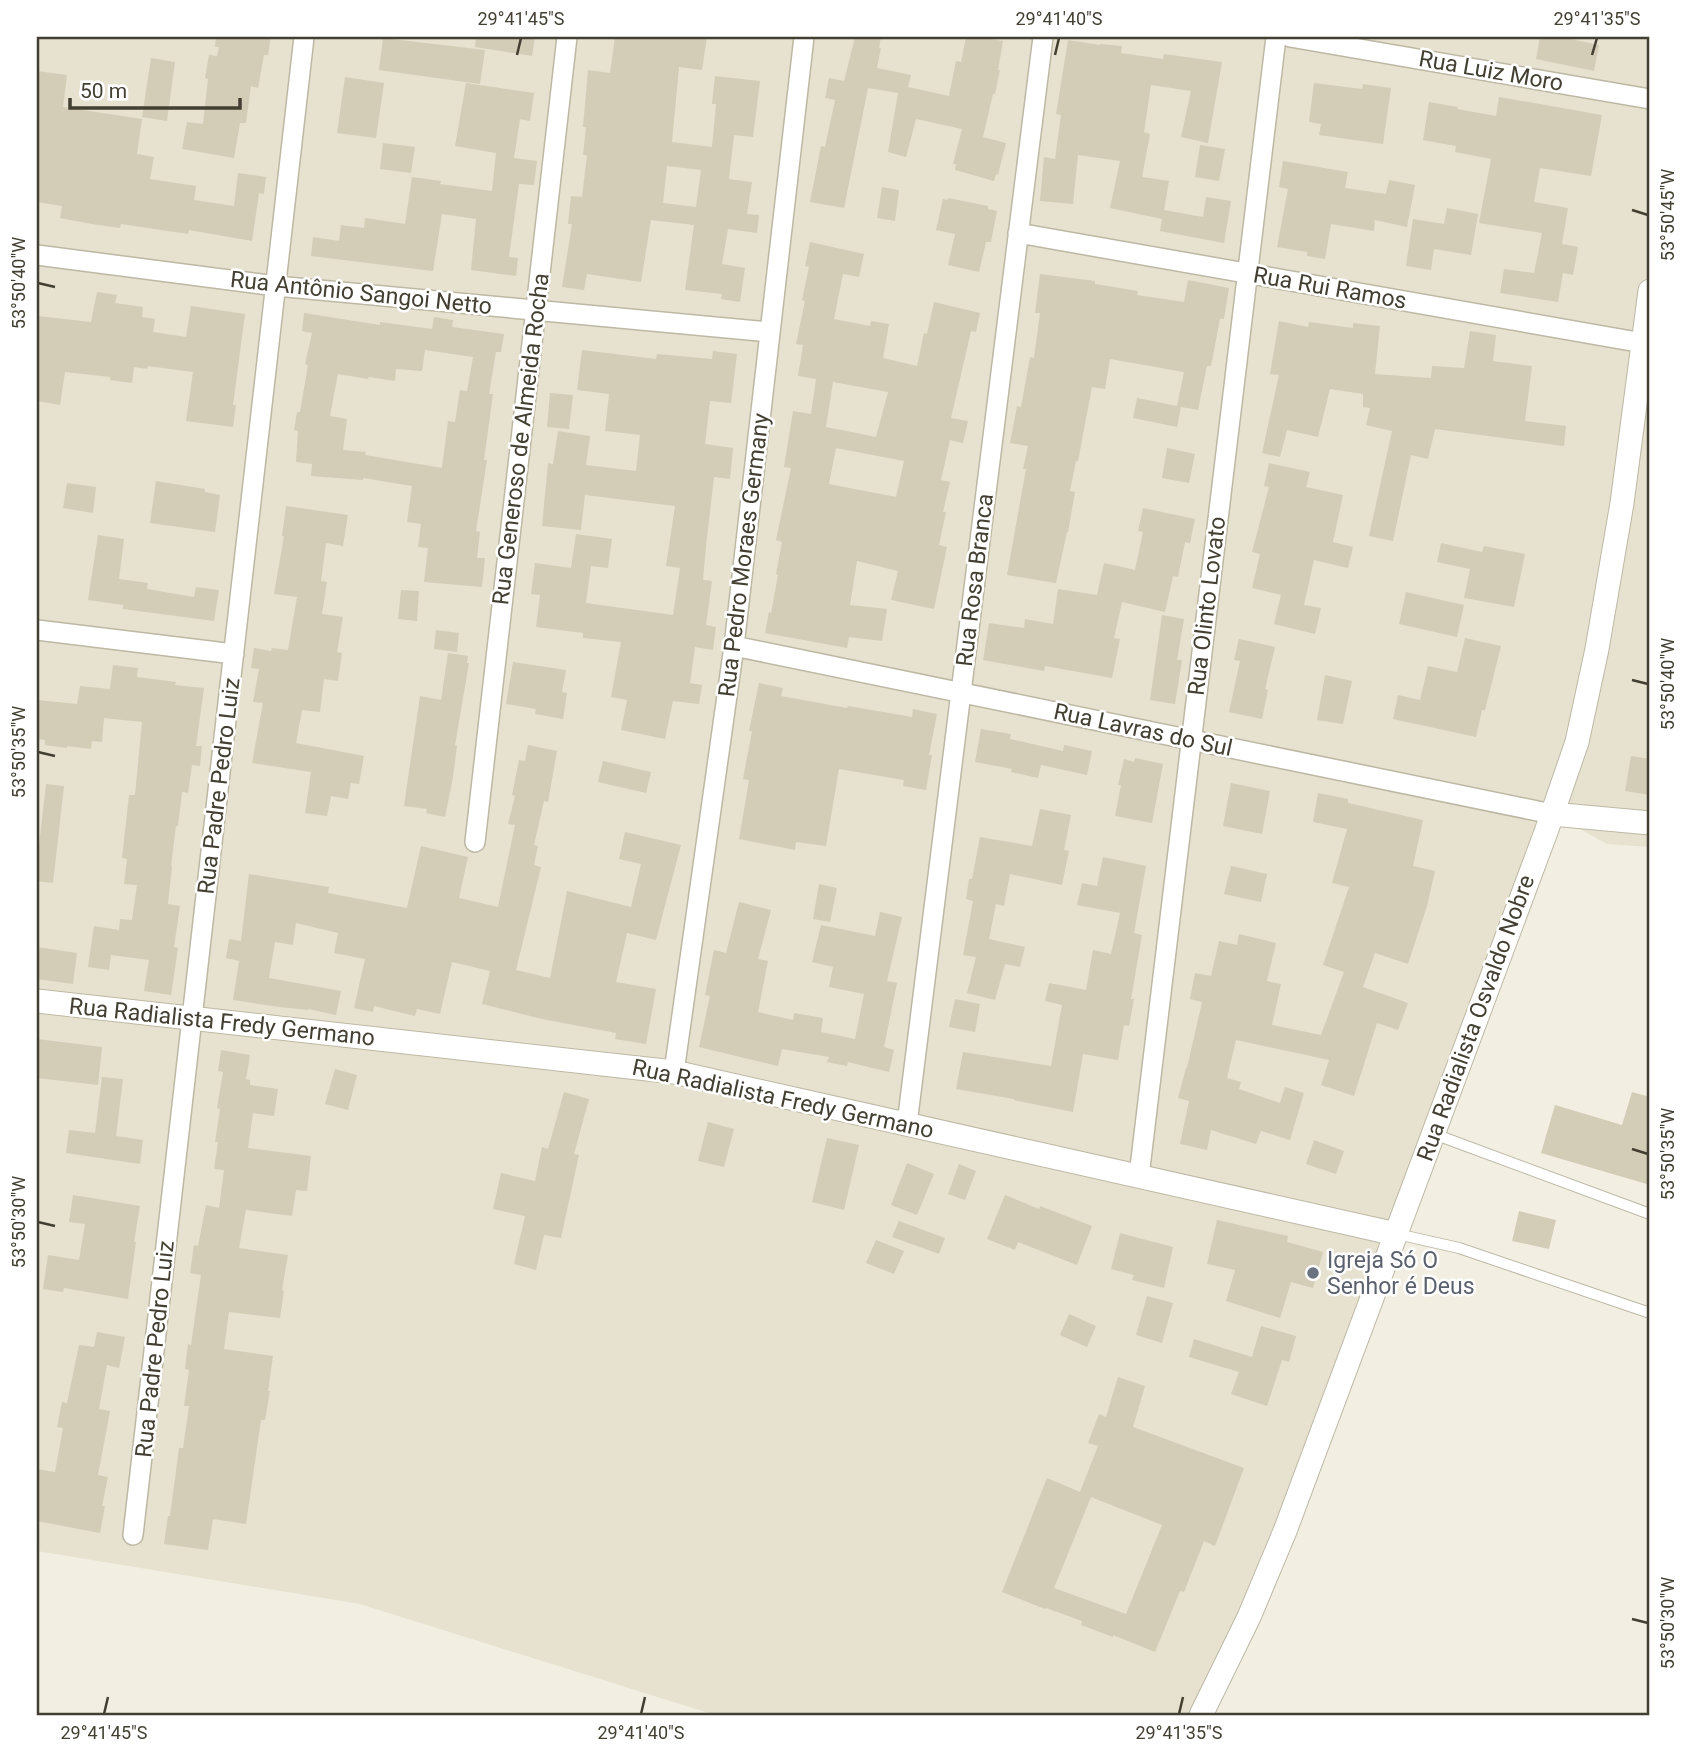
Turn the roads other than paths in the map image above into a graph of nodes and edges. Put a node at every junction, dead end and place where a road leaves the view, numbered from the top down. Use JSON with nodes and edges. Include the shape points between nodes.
{"nodes":[{"id":1,"x":304,"y":37,"type":"edge"},
{"id":2,"x":566,"y":37,"type":"edge"},
{"id":3,"x":804,"y":37,"type":"edge"},
{"id":4,"x":1042,"y":37,"type":"edge"},
{"id":5,"x":1276,"y":37,"type":"edge"},
{"id":6,"x":1290,"y":37,"type":"edge"},
{"id":7,"x":1650,"y":99,"type":"edge"},
{"id":8,"x":1018,"y":233,"type":"junction"},
{"id":9,"x":37,"y":255,"type":"edge"},
{"id":10,"x":1247,"y":273,"type":"junction"},
{"id":11,"x":276,"y":286,"type":"junction"},
{"id":12,"x":1650,"y":291,"type":"edge"},
{"id":13,"x":535,"y":310,"type":"junction"},
{"id":14,"x":770,"y":331,"type":"junction"},
{"id":15,"x":1643,"y":342,"type":"junction"},
{"id":16,"x":37,"y":630,"type":"edge"},
{"id":17,"x":734,"y":646,"type":"junction"},
{"id":18,"x":234,"y":654,"type":"junction"},
{"id":19,"x":961,"y":693,"type":"junction"},
{"id":20,"x":1191,"y":740,"type":"junction"},
{"id":21,"x":1552,"y":814,"type":"junction"},
{"id":22,"x":1650,"y":823,"type":"edge"},
{"id":23,"x":475,"y":842,"type":"dead end"},
{"id":24,"x":37,"y":1001,"type":"edge"},
{"id":25,"x":192,"y":1019,"type":"junction"},
{"id":26,"x":674,"y":1072,"type":"junction"},
{"id":27,"x":907,"y":1124,"type":"junction"},
{"id":28,"x":1433,"y":1134,"type":"junction"},
{"id":29,"x":1139,"y":1176,"type":"junction"},
{"id":30,"x":1650,"y":1214,"type":"edge"},
{"id":31,"x":1396,"y":1234,"type":"junction"},
{"id":32,"x":1650,"y":1313,"type":"edge"},
{"id":33,"x":133,"y":1535,"type":"dead end"},
{"id":34,"x":1201,"y":1715,"type":"edge"}],
"edges":[{"from":1,"to":11,"type":"street","name":"Rua Padre Pedro Luiz"},
{"from":2,"to":13,"type":"street","name":"Rua Generoso de Almeida Rocha"},
{"from":3,"to":14,"type":"street","name":"Rua Pedro Moraes Germany"},
{"from":4,"to":8,"type":"street","name":"Rua Rosa Branca"},
{"from":5,"to":10,"type":"street","name":"Rua Olinto Lovato"},
{"from":6,"to":7,"type":"street","name":"Rua Luiz Moro"},
{"from":8,"to":10,"type":"street","name":"Rua Rui Ramos"},
{"from":8,"to":19,"type":"street","name":"Rua Rosa Branca"},
{"from":9,"to":11,"type":"street","name":"Rua Antônio Sangoi Netto"},
{"from":10,"to":15,"type":"street","name":"Rua Rui Ramos"},
{"from":10,"to":20,"type":"street","name":"Rua Olinto Lovato"},
{"from":11,"to":13,"type":"street","name":"Rua Antônio Sangoi Netto"},
{"from":11,"to":18,"type":"street","name":"Rua Padre Pedro Luiz"},
{"from":12,"to":15,"type":"street","name":"Rua Radialista Osvaldo Nobre"},
{"from":13,"to":14,"type":"street","name":"Rua Antônio Sangoi Netto"},
{"from":13,"to":23,"type":"street","name":"Rua Generoso de Almeida Rocha"},
{"from":14,"to":17,"type":"street","name":"Rua Pedro Moraes Germany"},
{"from":15,"to":21,"type":"street","name":"Rua Radialista Osvaldo Nobre","via":[[1597,649],[1577,742]]},
{"from":16,"to":18,"type":"street"},
{"from":17,"to":19,"type":"street","name":"Rua Lavras do Sul"},
{"from":17,"to":26,"type":"street","name":"Rua Pedro Moraes Germany"},
{"from":18,"to":25,"type":"street","name":"Rua Padre Pedro Luiz"},
{"from":19,"to":20,"type":"street","name":"Rua Lavras do Sul"},
{"from":19,"to":27,"type":"street","name":"Rua Rosa Branca"},
{"from":20,"to":21,"type":"street","name":"Rua Lavras do Sul"},
{"from":20,"to":29,"type":"street","name":"Rua Olinto Lovato"},
{"from":21,"to":22,"type":"street"},
{"from":21,"to":28,"type":"street","name":"Rua Radialista Osvaldo Nobre"},
{"from":24,"to":25,"type":"street","name":"Rua Radialista Fredy Germano"},
{"from":25,"to":26,"type":"street","name":"Rua Radialista Fredy Germano"},
{"from":25,"to":33,"type":"street","name":"Rua Padre Pedro Luiz"},
{"from":26,"to":27,"type":"street","name":"Rua Radialista Fredy Germano"},
{"from":27,"to":29,"type":"street","name":"Rua Radialista Fredy Germano"},
{"from":28,"to":30,"type":"lane"},
{"from":28,"to":31,"type":"street","name":"Rua Radialista Osvaldo Nobre"},
{"from":29,"to":31,"type":"street","name":"Rua Radialista Fredy Germano"},
{"from":31,"to":32,"type":"lane","via":[[1460,1248]]},
{"from":31,"to":34,"type":"street","name":"Rua Radialista Osvaldo Nobre","via":[[1285,1531]]}]}
